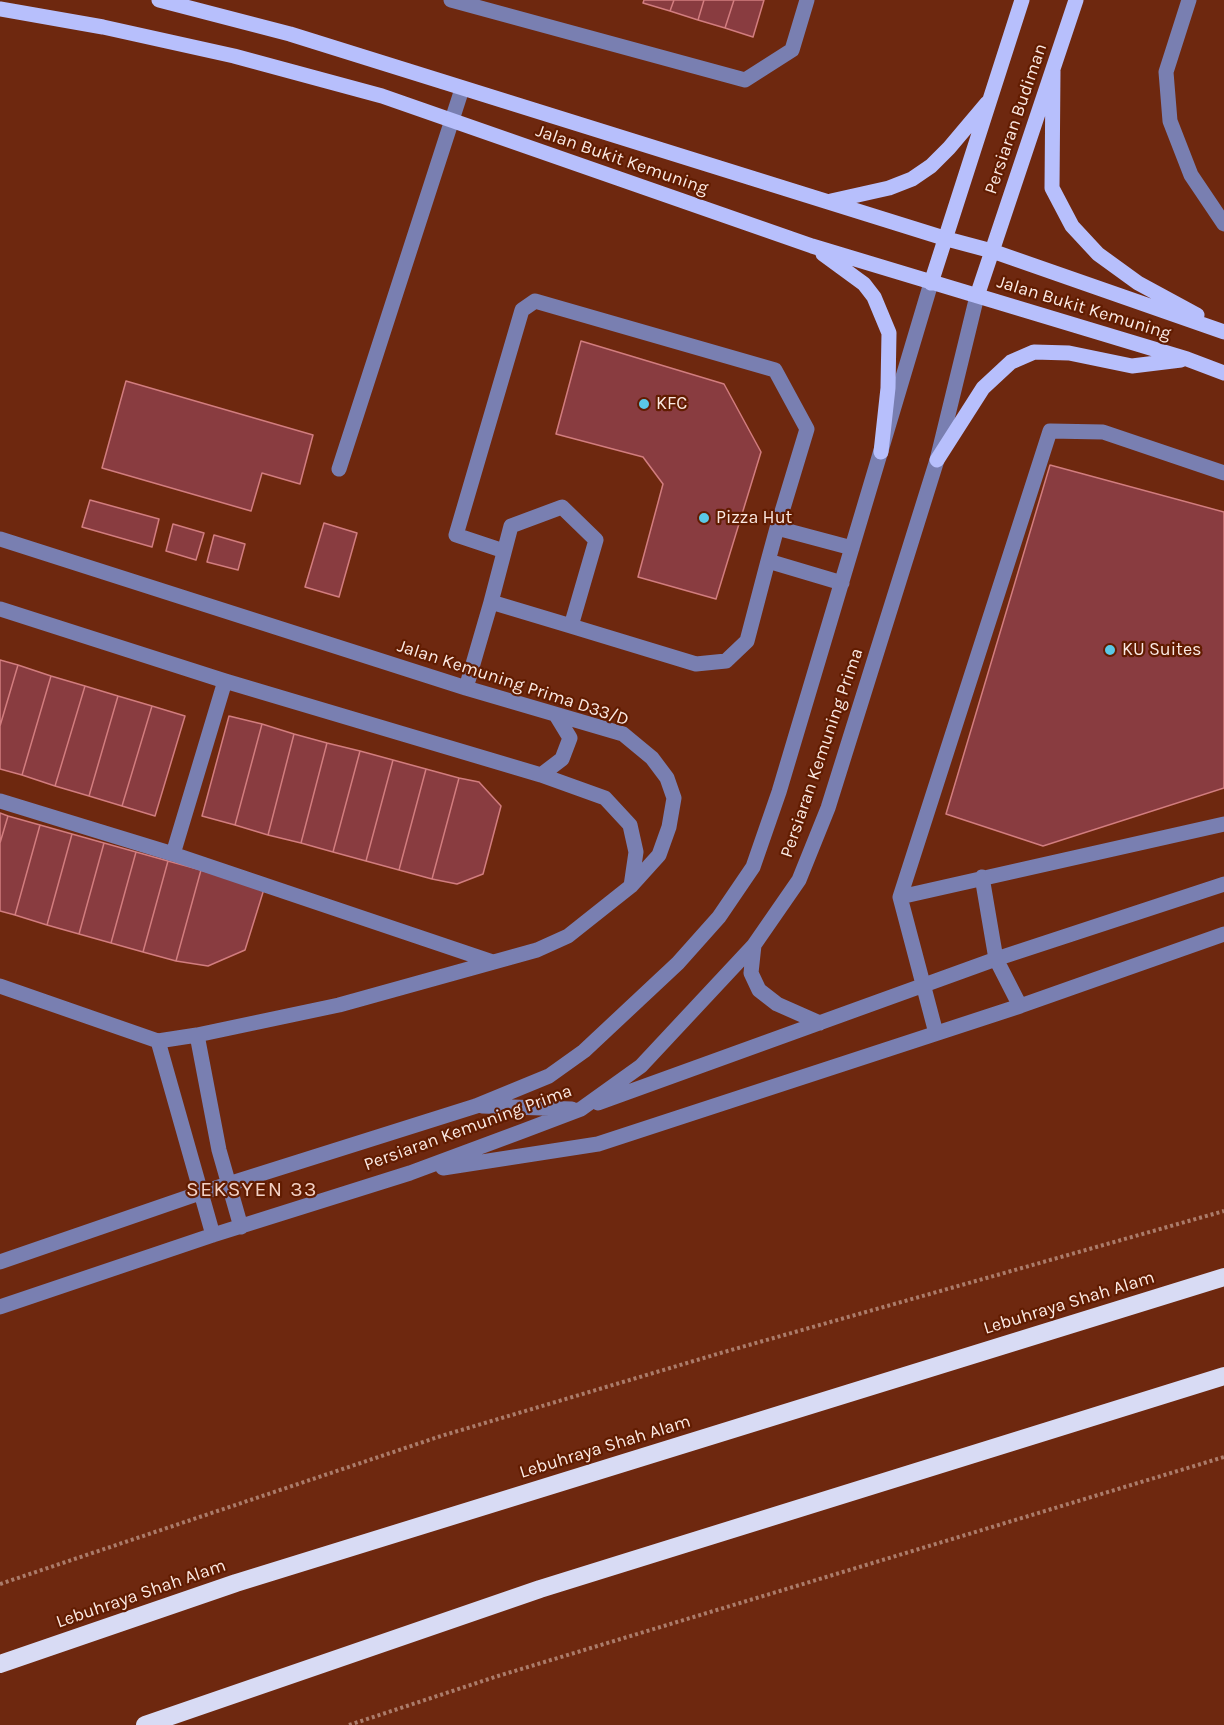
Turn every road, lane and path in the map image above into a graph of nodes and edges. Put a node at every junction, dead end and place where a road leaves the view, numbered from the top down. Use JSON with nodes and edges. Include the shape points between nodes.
{"nodes":[{"id":1,"x":159,"y":0,"type":"edge"},
{"id":2,"x":451,"y":0,"type":"edge"},
{"id":3,"x":807,"y":0,"type":"edge"},
{"id":4,"x":1022,"y":0,"type":"edge"},
{"id":5,"x":1076,"y":0,"type":"edge"},
{"id":6,"x":1190,"y":0,"type":"edge"},
{"id":7,"x":0,"y":9,"type":"edge"},
{"id":8,"x":1053,"y":71,"type":"junction"},
{"id":9,"x":462,"y":88,"type":"junction"},
{"id":10,"x":993,"y":95,"type":"junction"},
{"id":11,"x":450,"y":121,"type":"junction"},
{"id":12,"x":828,"y":201,"type":"junction"},
{"id":13,"x":1224,"y":224,"type":"edge"},
{"id":14,"x":947,"y":239,"type":"junction"},
{"id":15,"x":812,"y":246,"type":"junction"},
{"id":16,"x":992,"y":251,"type":"junction"},
{"id":17,"x":931,"y":283,"type":"junction"},
{"id":18,"x":977,"y":296,"type":"junction"},
{"id":19,"x":1224,"y":330,"type":"edge"},
{"id":20,"x":1186,"y":359,"type":"junction"},
{"id":21,"x":1224,"y":373,"type":"edge"},
{"id":22,"x":881,"y":452,"type":"junction"},
{"id":23,"x":937,"y":460,"type":"junction"},
{"id":24,"x":339,"y":469,"type":"dead end"},
{"id":25,"x":1224,"y":473,"type":"edge"},
{"id":26,"x":777,"y":528,"type":"junction"},
{"id":27,"x":0,"y":539,"type":"edge"},
{"id":28,"x":852,"y":548,"type":"junction"},
{"id":29,"x":504,"y":551,"type":"junction"},
{"id":30,"x":768,"y":561,"type":"junction"},
{"id":31,"x":842,"y":583,"type":"junction"},
{"id":32,"x":491,"y":602,"type":"junction"},
{"id":33,"x":0,"y":609,"type":"edge"},
{"id":34,"x":571,"y":626,"type":"junction"},
{"id":35,"x":225,"y":681,"type":"junction"},
{"id":36,"x":466,"y":688,"type":"junction"},
{"id":37,"x":556,"y":715,"type":"junction"},
{"id":38,"x":541,"y":775,"type":"junction"},
{"id":39,"x":0,"y":801,"type":"edge"},
{"id":40,"x":1224,"y":824,"type":"edge"},
{"id":41,"x":173,"y":854,"type":"junction"},
{"id":42,"x":982,"y":877,"type":"junction"},
{"id":43,"x":1224,"y":884,"type":"edge"},
{"id":44,"x":631,"y":885,"type":"junction"},
{"id":45,"x":900,"y":897,"type":"junction"},
{"id":46,"x":1224,"y":934,"type":"edge"},
{"id":47,"x":754,"y":945,"type":"junction"},
{"id":48,"x":996,"y":959,"type":"junction"},
{"id":49,"x":493,"y":962,"type":"junction"},
{"id":50,"x":924,"y":985,"type":"junction"},
{"id":51,"x":1,"y":990,"type":"edge"},
{"id":52,"x":1020,"y":1006,"type":"junction"},
{"id":53,"x":820,"y":1023,"type":"junction"},
{"id":54,"x":936,"y":1033,"type":"junction"},
{"id":55,"x":197,"y":1035,"type":"junction"},
{"id":56,"x":158,"y":1041,"type":"junction"},
{"id":57,"x":476,"y":1106,"type":"junction"},
{"id":58,"x":581,"y":1109,"type":"junction"},
{"id":59,"x":410,"y":1173,"type":"junction"},
{"id":60,"x":229,"y":1185,"type":"junction"},
{"id":61,"x":200,"y":1193,"type":"junction"},
{"id":62,"x":1224,"y":1211,"type":"edge"},
{"id":63,"x":241,"y":1227,"type":"junction"},
{"id":64,"x":213,"y":1235,"type":"junction"},
{"id":65,"x":0,"y":1263,"type":"edge"},
{"id":66,"x":1224,"y":1277,"type":"edge"},
{"id":67,"x":0,"y":1306,"type":"edge"},
{"id":68,"x":1224,"y":1376,"type":"edge"},
{"id":69,"x":1224,"y":1457,"type":"edge"},
{"id":70,"x":0,"y":1584,"type":"edge"},
{"id":71,"x":0,"y":1664,"type":"edge"},
{"id":72,"x":145,"y":1725,"type":"edge"},
{"id":73,"x":349,"y":1725,"type":"edge"}],
"edges":[{"from":1,"to":9,"type":"main road","name":"Jalan Bukit Kemuning","via":[[290,34]]},
{"from":2,"to":3,"type":"street","via":[[745,80],[792,50]]},
{"from":4,"to":10,"type":"main road","name":"Persiaran Budiman"},
{"from":5,"to":8,"type":"main road","name":"Persiaran Budiman"},
{"from":6,"to":13,"type":"street","via":[[1166,72],[1170,121],[1191,175]]},
{"from":7,"to":11,"type":"main road","name":"Jalan Bukit Kemuning","via":[[234,56],[382,96]]},
{"from":8,"to":16,"type":"main road","name":"Persiaran Budiman"},
{"from":8,"to":19,"type":"main road","via":[[1052,188],[1072,226],[1098,254],[1138,283]]},
{"from":9,"to":11,"type":"street"},
{"from":9,"to":12,"type":"main road","name":"Jalan Bukit Kemuning"},
{"from":10,"to":12,"type":"main road","via":[[949,148],[912,180]]},
{"from":10,"to":14,"type":"main road","name":"Persiaran Budiman"},
{"from":11,"to":15,"type":"main road","name":"Jalan Bukit Kemuning"},
{"from":11,"to":24,"type":"street"},
{"from":12,"to":14,"type":"main road","name":"Jalan Bukit Kemuning"},
{"from":14,"to":16,"type":"main road","name":"Jalan Bukit Kemuning"},
{"from":14,"to":17,"type":"main road","name":"Persiaran Budiman"},
{"from":15,"to":17,"type":"main road","name":"Jalan Bukit Kemuning"},
{"from":15,"to":22,"type":"main road","via":[[864,284],[889,333]]},
{"from":16,"to":18,"type":"main road","name":"Persiaran Budiman"},
{"from":16,"to":19,"type":"main road","name":"Jalan Bukit Kemuning"},
{"from":17,"to":18,"type":"main road","name":"Jalan Bukit Kemuning"},
{"from":17,"to":22,"type":"street","name":"Persiaran Kemuning Prima"},
{"from":18,"to":20,"type":"main road","name":"Jalan Bukit Kemuning"},
{"from":18,"to":23,"type":"street","name":"Persiaran Kemuning Prima"},
{"from":20,"to":21,"type":"main road","name":"Jalan Bukit Kemuning"},
{"from":20,"to":23,"type":"main road","via":[[1132,366],[1069,353],[1034,352],[1011,362],[983,388]]},
{"from":22,"to":28,"type":"street","name":"Persiaran Kemuning Prima"},
{"from":23,"to":47,"type":"street","name":"Persiaran Kemuning Prima","via":[[828,808],[799,880]]},
{"from":25,"to":45,"type":"street","via":[[1103,432],[1050,431]]},
{"from":26,"to":28,"type":"street"},
{"from":26,"to":29,"type":"street","via":[[807,429],[775,370],[535,301],[522,310],[456,535]]},
{"from":26,"to":30,"type":"street"},
{"from":27,"to":36,"type":"street","name":"Jalan Kemuning Prima D33/D"},
{"from":28,"to":31,"type":"street","name":"Persiaran Kemuning Prima"},
{"from":29,"to":32,"type":"street"},
{"from":29,"to":34,"type":"street","via":[[511,526],[562,507],[596,540]]},
{"from":30,"to":31,"type":"street"},
{"from":30,"to":34,"type":"street","via":[[747,641],[726,661],[696,664]]},
{"from":31,"to":57,"type":"street","name":"Persiaran Kemuning Prima","via":[[753,867],[719,916],[678,963],[584,1051],[549,1076]]},
{"from":32,"to":34,"type":"street"},
{"from":32,"to":36,"type":"street"},
{"from":33,"to":35,"type":"street"},
{"from":35,"to":38,"type":"street"},
{"from":35,"to":41,"type":"street"},
{"from":36,"to":37,"type":"street","name":"Jalan Kemuning Prima D33/D"},
{"from":37,"to":38,"type":"street","via":[[570,738],[562,759]]},
{"from":37,"to":44,"type":"street","name":"Jalan Kemuning Prima D33/D","via":[[623,734],[652,758],[667,778],[674,798],[669,827],[659,855]]},
{"from":38,"to":44,"type":"street","via":[[605,798],[630,825],[636,852]]},
{"from":39,"to":41,"type":"street"},
{"from":40,"to":42,"type":"street"},
{"from":41,"to":49,"type":"street"},
{"from":42,"to":45,"type":"street"},
{"from":42,"to":48,"type":"street"},
{"from":43,"to":48,"type":"street"},
{"from":44,"to":49,"type":"street","name":"Jalan Kemuning Prima D33/D","via":[[568,936],[537,950]]},
{"from":45,"to":50,"type":"street"},
{"from":46,"to":52,"type":"street"},
{"from":47,"to":53,"type":"street","via":[[751,973],[759,990],[777,1004]]},
{"from":47,"to":58,"type":"street","name":"Persiaran Kemuning Prima","via":[[641,1066]]},
{"from":48,"to":50,"type":"street"},
{"from":48,"to":52,"type":"street"},
{"from":49,"to":55,"type":"street","name":"Jalan Kemuning Prima D33/D","via":[[339,1005]]},
{"from":50,"to":53,"type":"street"},
{"from":50,"to":54,"type":"street"},
{"from":51,"to":56,"type":"street"},
{"from":52,"to":54,"type":"street"},
{"from":53,"to":58,"type":"street"},
{"from":54,"to":59,"type":"street","via":[[598,1144]]},
{"from":55,"to":56,"type":"street","name":"Jalan Kemuning Prima D33/D"},
{"from":55,"to":60,"type":"street"},
{"from":56,"to":61,"type":"street"},
{"from":57,"to":58,"type":"street"},
{"from":57,"to":60,"type":"street","name":"Persiaran Kemuning Prima"},
{"from":58,"to":59,"type":"street","name":"Persiaran Kemuning Prima"},
{"from":59,"to":63,"type":"street","name":"Persiaran Kemuning Prima"},
{"from":60,"to":61,"type":"street","name":"Persiaran Kemuning Prima"},
{"from":60,"to":63,"type":"street"},
{"from":61,"to":64,"type":"street"},
{"from":61,"to":65,"type":"street","name":"Persiaran Kemuning Prima"},
{"from":62,"to":70,"type":"path","via":[[441,1436]]},
{"from":63,"to":64,"type":"street","name":"Persiaran Kemuning Prima"},
{"from":64,"to":67,"type":"street","name":"Persiaran Kemuning Prima"},
{"from":66,"to":71,"type":"highway","name":"Lebuhraya Shah Alam","via":[[248,1580]]},
{"from":68,"to":72,"type":"highway","via":[[540,1589]]},
{"from":69,"to":73,"type":"path","via":[[498,1676]]}]}
